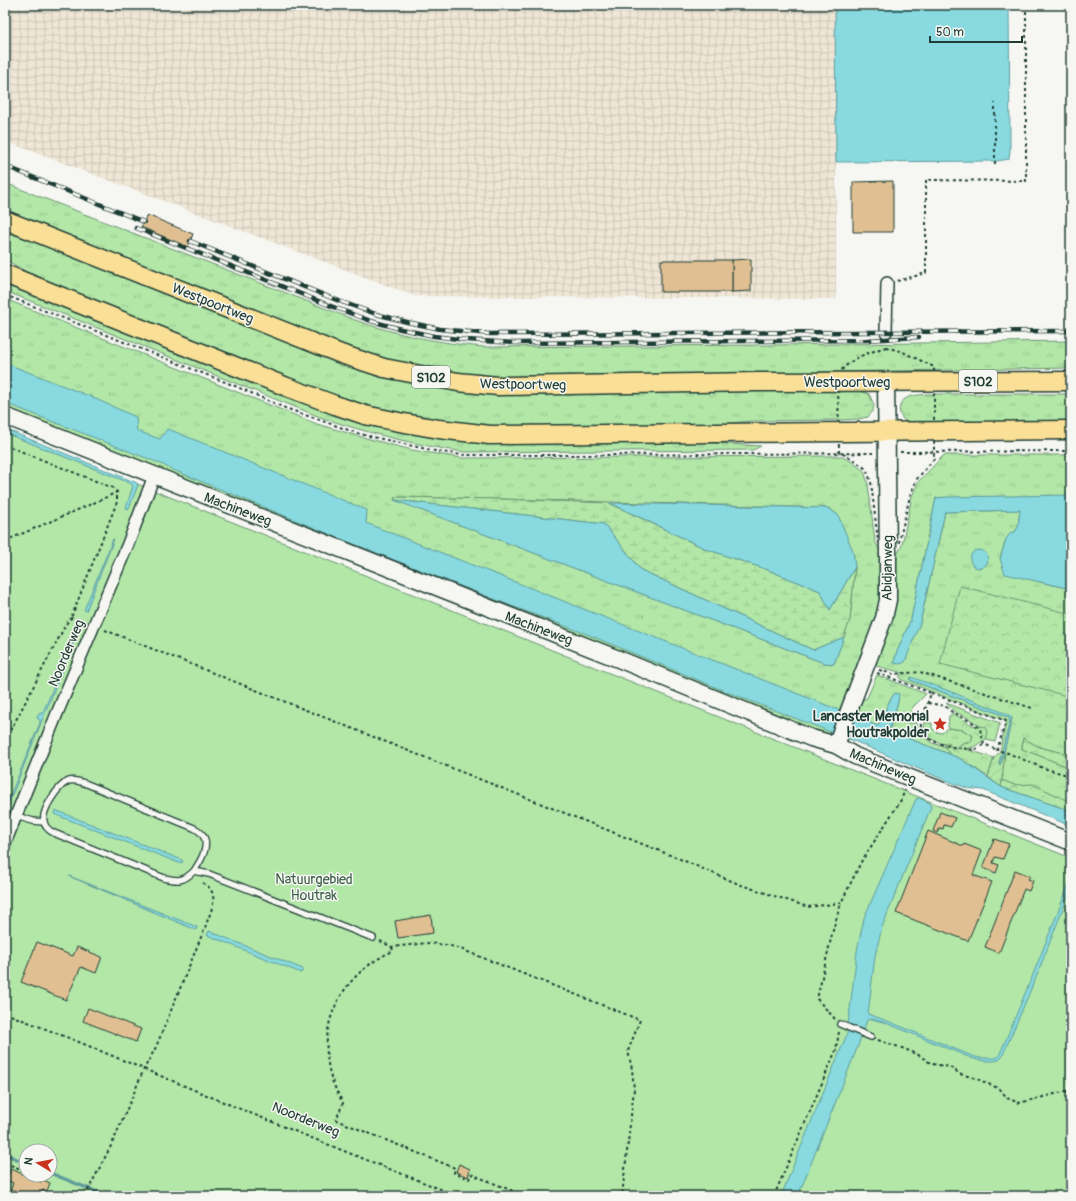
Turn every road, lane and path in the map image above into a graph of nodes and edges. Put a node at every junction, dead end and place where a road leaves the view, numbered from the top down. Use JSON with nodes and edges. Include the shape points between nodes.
{"nodes":[{"id":1,"x":1026,"y":5,"type":"edge"},
{"id":2,"x":995,"y":103,"type":"dead end"},
{"id":3,"x":995,"y":164,"type":"dead end"},
{"id":4,"x":5,"y":220,"type":"edge"},
{"id":5,"x":8,"y":273,"type":"edge"},
{"id":6,"x":887,"y":283,"type":"joint"},
{"id":7,"x":886,"y":332,"type":"dead end"},
{"id":8,"x":1071,"y":381,"type":"edge"},
{"id":9,"x":886,"y":382,"type":"junction"},
{"id":10,"x":5,"y":416,"type":"edge"},
{"id":11,"x":1071,"y":430,"type":"edge"},
{"id":12,"x":887,"y":431,"type":"junction"},
{"id":13,"x":5,"y":445,"type":"edge"},
{"id":14,"x":154,"y":476,"type":"junction"},
{"id":15,"x":116,"y":492,"type":"junction"},
{"id":16,"x":5,"y":541,"type":"edge"},
{"id":17,"x":71,"y":618,"type":"junction"},
{"id":18,"x":93,"y":626,"type":"junction"},
{"id":19,"x":868,"y":670,"type":"junction"},
{"id":20,"x":931,"y":693,"type":"junction"},
{"id":21,"x":928,"y":703,"type":"junction"},
{"id":22,"x":1032,"y":708,"type":"dead end"},
{"id":23,"x":5,"y":741,"type":"edge"},
{"id":24,"x":837,"y":741,"type":"junction"},
{"id":25,"x":984,"y":744,"type":"junction"},
{"id":26,"x":998,"y":750,"type":"junction"},
{"id":27,"x":1071,"y":776,"type":"edge"},
{"id":28,"x":910,"y":778,"type":"junction"},
{"id":29,"x":16,"y":816,"type":"junction"},
{"id":30,"x":44,"y":822,"type":"junction"},
{"id":31,"x":1071,"y":842,"type":"edge"},
{"id":32,"x":5,"y":843,"type":"edge"},
{"id":33,"x":192,"y":873,"type":"junction"},
{"id":34,"x":841,"y":903,"type":"junction"},
{"id":35,"x":373,"y":938,"type":"joint"},
{"id":36,"x":392,"y":947,"type":"junction"},
{"id":37,"x":5,"y":1013,"type":"edge"},
{"id":38,"x":839,"y":1023,"type":"junction"},
{"id":39,"x":871,"y":1037,"type":"dead end"},
{"id":40,"x":882,"y":1041,"type":"dead end"},
{"id":41,"x":143,"y":1069,"type":"junction"},
{"id":42,"x":1071,"y":1088,"type":"edge"},
{"id":43,"x":5,"y":1163,"type":"edge"},
{"id":44,"x":18,"y":1168,"type":"edge"},
{"id":45,"x":85,"y":1196,"type":"edge"},
{"id":46,"x":458,"y":1196,"type":"edge"},
{"id":47,"x":525,"y":1196,"type":"edge"},
{"id":48,"x":622,"y":1196,"type":"edge"},
{"id":49,"x":774,"y":1196,"type":"edge"}],
"edges":[{"from":1,"to":6,"type":"path","via":[[1026,181],[926,180],[926,273]]},
{"from":2,"to":3,"type":"path"},
{"from":4,"to":9,"type":"main road","name":"Westpoortweg","number":"S102","via":[[341,354],[384,368],[458,382],[498,386]]},
{"from":5,"to":12,"type":"main road","via":[[286,387],[365,415],[399,422],[490,435]]},
{"from":6,"to":7,"type":"street"},
{"from":8,"to":9,"type":"main road","name":"Westpoortweg","number":"S102"},
{"from":9,"to":12,"type":"street","name":"Abidjanweg"},
{"from":10,"to":14,"type":"street","name":"Machineweg"},
{"from":11,"to":12,"type":"main road"},
{"from":12,"to":19,"type":"street","name":"Abidjanweg","via":[[888,600]]},
{"from":13,"to":15,"type":"path","via":[[113,488]]},
{"from":14,"to":18,"type":"street","name":"Noorderweg"},
{"from":14,"to":24,"type":"street","name":"Machineweg","via":[[621,660],[811,738]]},
{"from":15,"to":16,"type":"path"},
{"from":15,"to":17,"type":"path","via":[[117,502]]},
{"from":17,"to":18,"type":"path"},
{"from":17,"to":23,"type":"path"},
{"from":18,"to":29,"type":"street","name":"Noorderweg"},
{"from":18,"to":34,"type":"path","via":[[741,885],[808,907]]},
{"from":19,"to":20,"type":"path"},
{"from":19,"to":22,"type":"path","via":[[877,669],[893,674],[920,672]]},
{"from":19,"to":24,"type":"street","name":"Abidjanweg"},
{"from":20,"to":21,"type":"path"},
{"from":20,"to":26,"type":"path","via":[[1006,721]]},
{"from":21,"to":25,"type":"path","via":[[945,706],[972,722],[980,729]]},
{"from":21,"to":25,"type":"path","via":[[921,723],[925,736],[934,742],[975,750]]},
{"from":24,"to":28,"type":"street","name":"Machineweg","via":[[854,756]]},
{"from":25,"to":26,"type":"path"},
{"from":26,"to":27,"type":"path"},
{"from":28,"to":31,"type":"street","name":"Machineweg"},
{"from":28,"to":34,"type":"path","via":[[901,800],[861,862]]},
{"from":29,"to":30,"type":"lane"},
{"from":29,"to":32,"type":"street","name":"Noorderweg"},
{"from":30,"to":33,"type":"lane","via":[[50,831],[60,836],[164,878],[182,880]]},
{"from":30,"to":33,"type":"lane","via":[[52,798],[62,786],[73,781],[82,783],[200,832],[204,837],[205,848]]},
{"from":33,"to":35,"type":"lane","via":[[203,872],[216,876]]},
{"from":33,"to":41,"type":"path","via":[[210,887],[213,904],[174,1005],[156,1047]]},
{"from":34,"to":38,"type":"path","via":[[817,999]]},
{"from":35,"to":36,"type":"path"},
{"from":36,"to":47,"type":"path","via":[[393,951],[374,960],[353,979],[331,1017],[327,1037],[327,1060],[332,1081],[343,1103],[336,1120],[455,1168],[454,1173],[469,1179],[472,1174]]},
{"from":36,"to":48,"type":"path","via":[[436,943],[458,948],[640,1020],[628,1051],[634,1089]]},
{"from":37,"to":41,"type":"path","name":"Noorderweg"},
{"from":38,"to":39,"type":"lane"},
{"from":38,"to":49,"type":"path","via":[[836,1050]]},
{"from":40,"to":42,"type":"path","via":[[918,1054],[932,1064],[950,1067],[960,1074],[1000,1089],[1007,1098],[1019,1103]]},
{"from":41,"to":45,"type":"path","via":[[113,1142]]},
{"from":41,"to":46,"type":"path","name":"Noorderweg"},
{"from":43,"to":44,"type":"path"}]}
